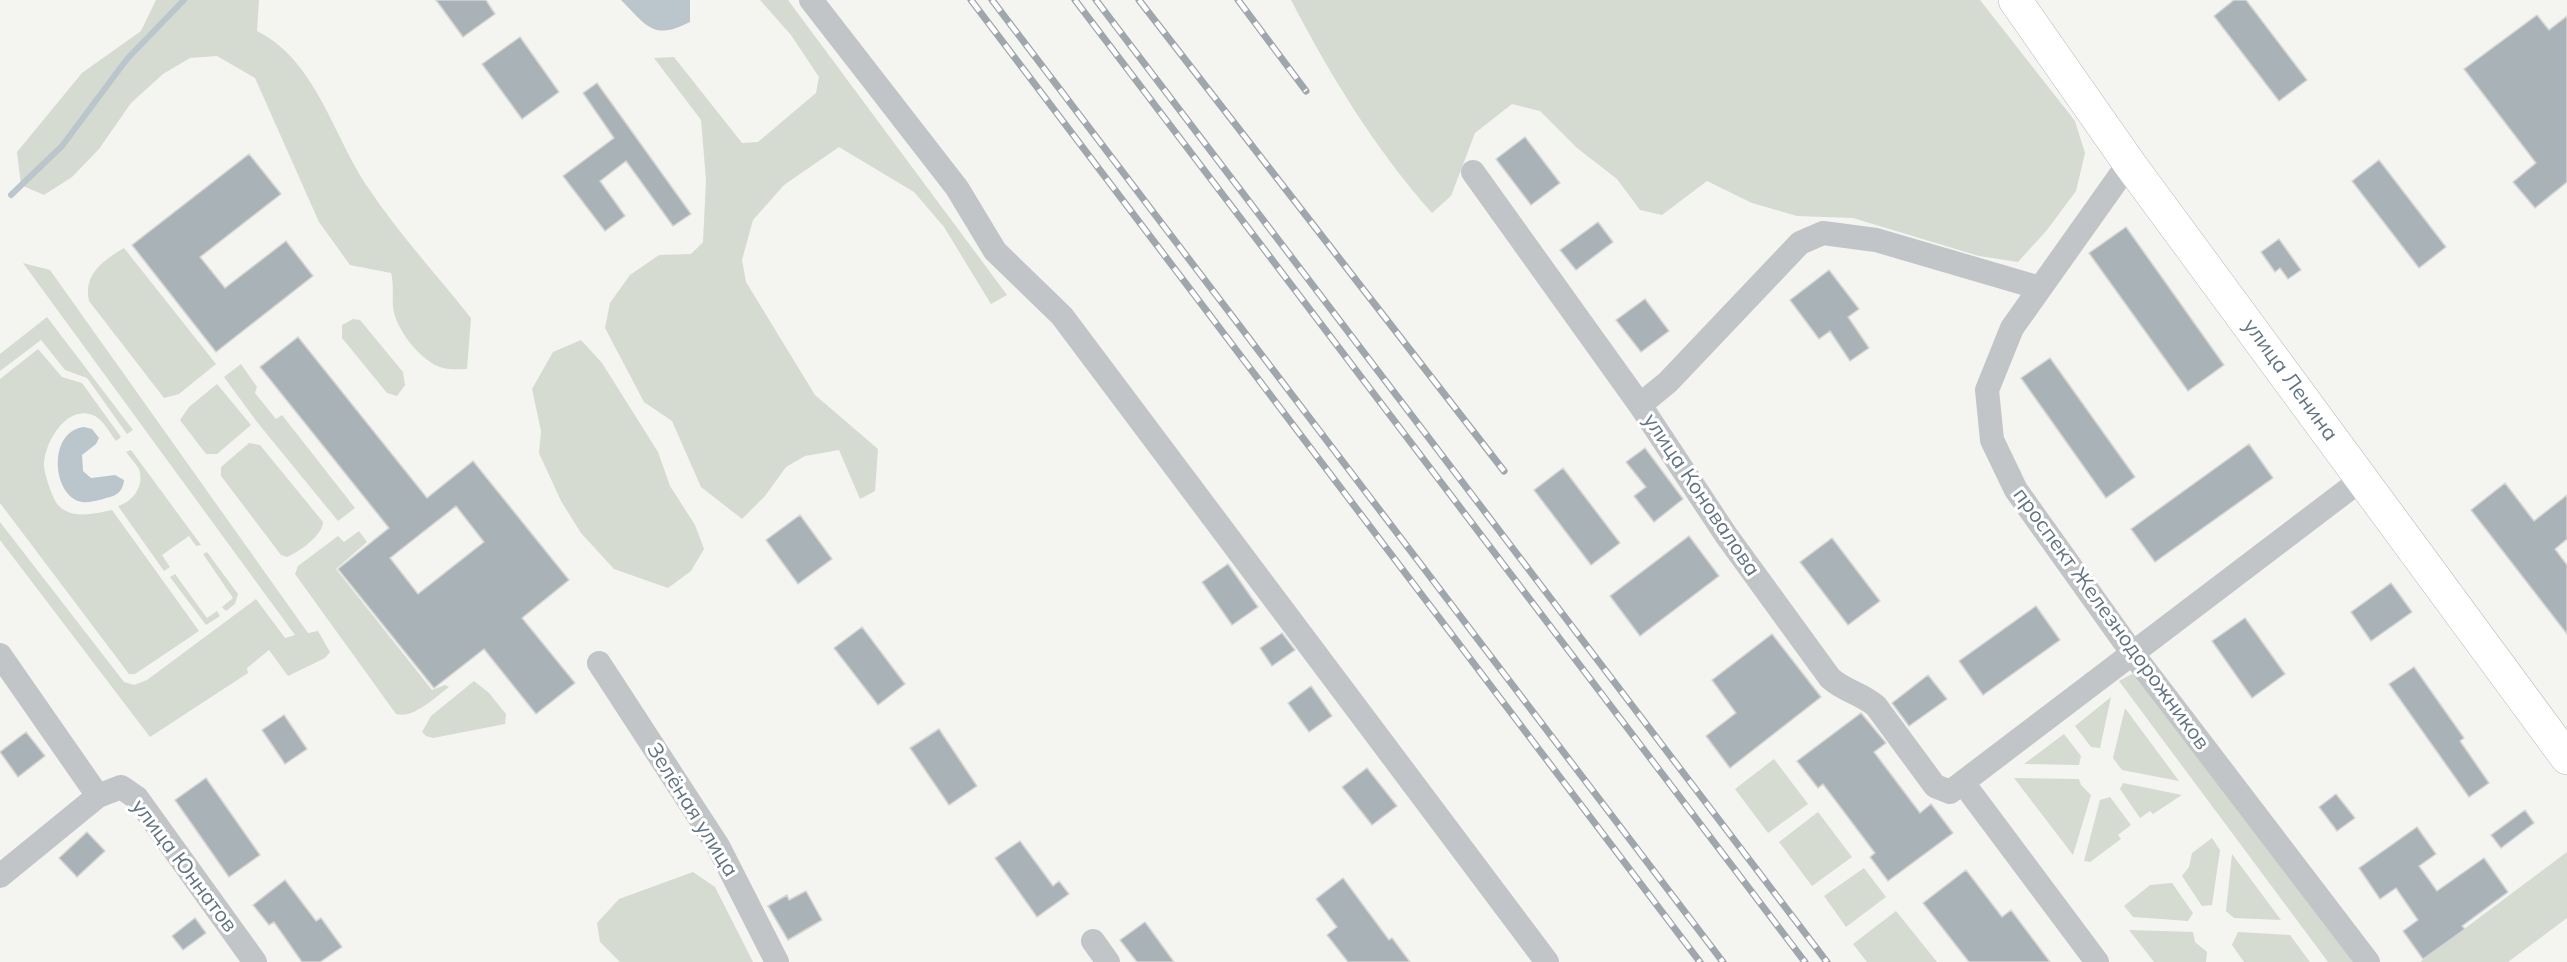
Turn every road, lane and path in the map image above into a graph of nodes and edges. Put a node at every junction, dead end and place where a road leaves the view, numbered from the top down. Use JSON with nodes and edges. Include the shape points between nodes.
{"nodes":[{"id":1,"x":811,"y":0,"type":"edge"},
{"id":2,"x":2015,"y":0,"type":"edge"},
{"id":3,"x":2129,"y":162,"type":"junction"},
{"id":4,"x":1473,"y":172,"type":"dead end"},
{"id":5,"x":2040,"y":288,"type":"junction"},
{"id":6,"x":1640,"y":405,"type":"junction"},
{"id":7,"x":2362,"y":479,"type":"junction"},
{"id":8,"x":2133,"y":654,"type":"junction"},
{"id":9,"x":0,"y":655,"type":"edge"},
{"id":10,"x":599,"y":663,"type":"dead end"},
{"id":11,"x":2567,"y":758,"type":"edge"},
{"id":12,"x":1957,"y":788,"type":"junction"},
{"id":13,"x":98,"y":796,"type":"junction"},
{"id":14,"x":0,"y":876,"type":"edge"},
{"id":15,"x":1093,"y":941,"type":"dead end"},
{"id":16,"x":255,"y":962,"type":"edge"},
{"id":17,"x":777,"y":962,"type":"edge"},
{"id":18,"x":1108,"y":962,"type":"edge"},
{"id":19,"x":1547,"y":962,"type":"edge"},
{"id":20,"x":2097,"y":962,"type":"edge"},
{"id":21,"x":2368,"y":962,"type":"edge"}],
"edges":[{"from":1,"to":19,"type":"street","via":[[957,188],[995,251],[1062,316]]},
{"from":2,"to":3,"type":"street","name":"улица Ленина"},
{"from":3,"to":5,"type":"street","name":"проспект Железнодорожников"},
{"from":3,"to":7,"type":"street","name":"улица Ленина"},
{"from":4,"to":6,"type":"street","name":"улица Коновалова"},
{"from":5,"to":6,"type":"street","via":[[1876,240],[1823,233],[1800,243],[1668,382]]},
{"from":5,"to":8,"type":"street","name":"проспект Железнодорожников","via":[[2012,328],[1987,390],[1992,440],[2016,490]]},
{"from":6,"to":12,"type":"street","name":"улица Коновалова","via":[[1726,535],[1830,678],[1843,690],[1864,696],[1876,706],[1935,786]]},
{"from":7,"to":8,"type":"street"},
{"from":7,"to":11,"type":"street","name":"улица Ленина"},
{"from":8,"to":12,"type":"street"},
{"from":8,"to":21,"type":"street","name":"проспект Железнодорожников"},
{"from":9,"to":13,"type":"street","name":"улица Юннатов"},
{"from":10,"to":17,"type":"street","name":"Зелёная улица","via":[[718,846]]},
{"from":12,"to":20,"type":"street","name":"улица Коновалова"},
{"from":13,"to":14,"type":"street"},
{"from":13,"to":16,"type":"street","name":"улица Юннатов","via":[[121,787],[137,798]]},
{"from":15,"to":18,"type":"street"}]}
